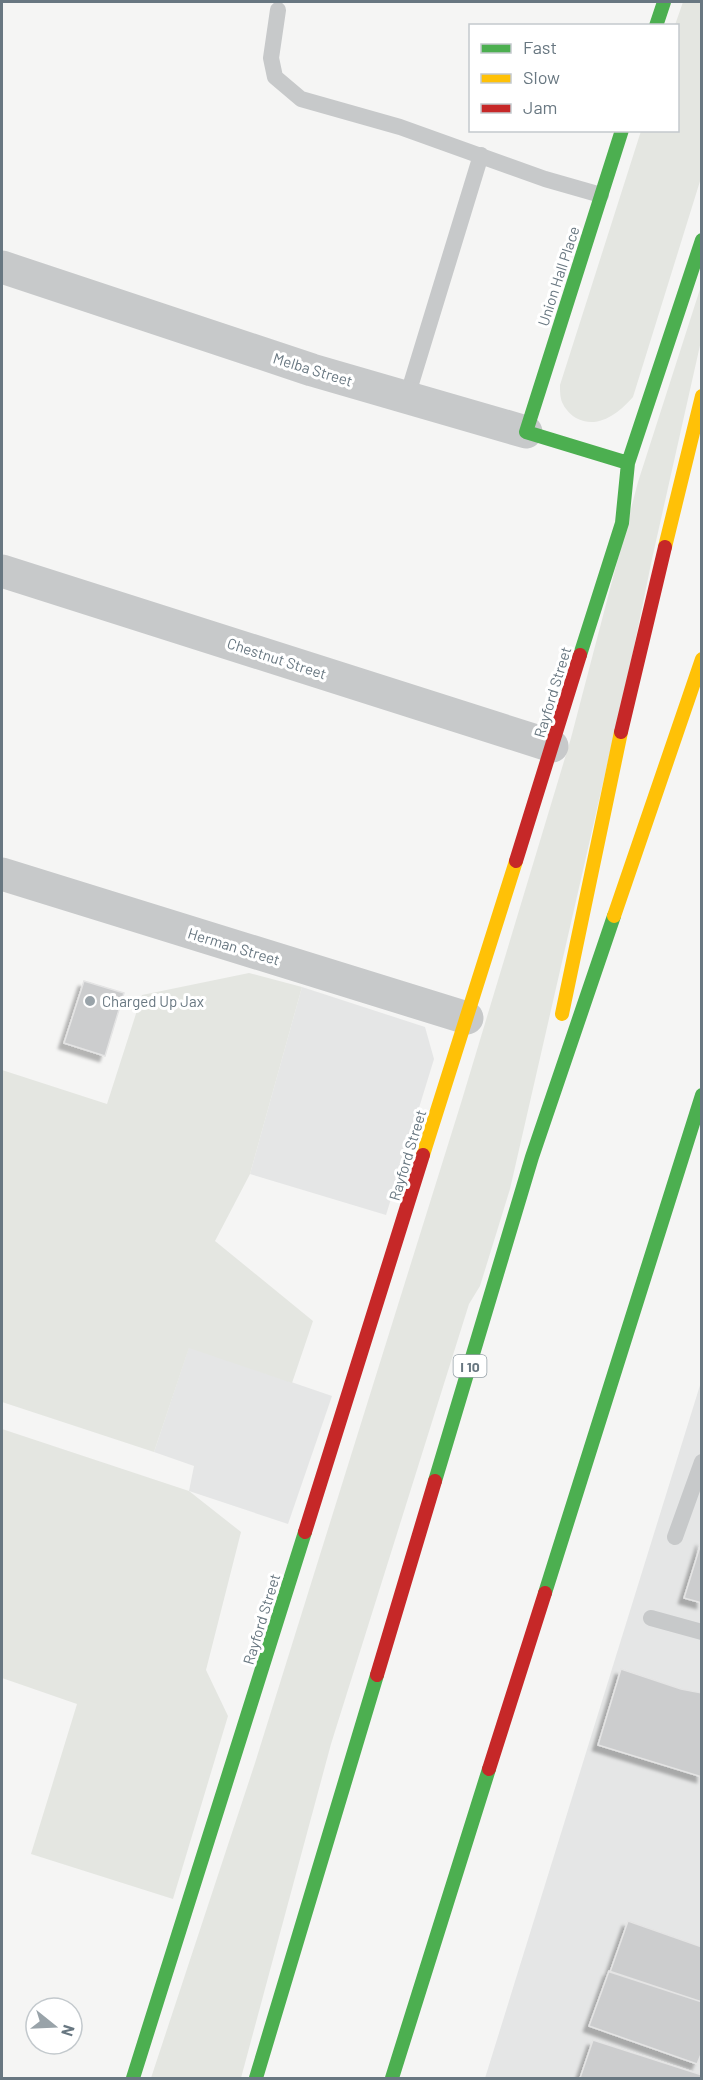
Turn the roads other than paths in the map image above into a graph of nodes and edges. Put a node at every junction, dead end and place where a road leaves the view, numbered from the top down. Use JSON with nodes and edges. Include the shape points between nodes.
{"nodes":[{"id":1,"x":664,"y":2,"type":"edge"},
{"id":2,"x":278,"y":10,"type":"dead end"},
{"id":3,"x":657,"y":24,"type":"edge"},
{"id":4,"x":621,"y":132,"type":"edge"},
{"id":5,"x":481,"y":155,"type":"junction"},
{"id":6,"x":601,"y":195,"type":"junction"},
{"id":7,"x":702,"y":240,"type":"edge"},
{"id":8,"x":2,"y":267,"type":"edge"},
{"id":9,"x":702,"y":396,"type":"edge"},
{"id":10,"x":407,"y":397,"type":"junction"},
{"id":11,"x":526,"y":432,"type":"junction"},
{"id":12,"x":628,"y":463,"type":"junction"},
{"id":13,"x":2,"y":570,"type":"edge"},
{"id":14,"x":702,"y":659,"type":"edge"},
{"id":15,"x":552,"y":746,"type":"junction"},
{"id":16,"x":2,"y":874,"type":"edge"},
{"id":17,"x":467,"y":1018,"type":"junction"},
{"id":18,"x":702,"y":1095,"type":"edge"},
{"id":19,"x":702,"y":1126,"type":"edge"},
{"id":20,"x":532,"y":1157,"type":"junction"},
{"id":21,"x":638,"y":1296,"type":"junction"},
{"id":22,"x":702,"y":1462,"type":"edge"},
{"id":23,"x":675,"y":1537,"type":"dead end"},
{"id":24,"x":651,"y":1618,"type":"dead end"},
{"id":25,"x":702,"y":1632,"type":"edge"},
{"id":26,"x":133,"y":2079,"type":"edge"},
{"id":27,"x":256,"y":2079,"type":"edge"},
{"id":28,"x":392,"y":2079,"type":"edge"}],
"edges":[{"from":1,"to":3,"type":"main road"},
{"from":2,"to":5,"type":"lane","via":[[272,58],[275,77],[301,99]]},
{"from":4,"to":6,"type":"main road","name":"Union Hall Place"},
{"from":5,"to":6,"type":"lane"},
{"from":5,"to":10,"type":"lane"},
{"from":6,"to":11,"type":"main road","name":"Union Hall Place"},
{"from":7,"to":12,"type":"main road","name":"Rayford Street"},
{"from":8,"to":10,"type":"street","name":"Melba Street","via":[[312,370]]},
{"from":9,"to":20,"type":"main road","via":[[629,695]]},
{"from":10,"to":11,"type":"street","name":"Melba Street"},
{"from":11,"to":12,"type":"main road","name":"Melba Street"},
{"from":12,"to":15,"type":"main road","name":"Rayford Street","via":[[622,523]]},
{"from":13,"to":15,"type":"street","name":"Chestnut Street"},
{"from":14,"to":20,"type":"main road","number":"I 10"},
{"from":15,"to":17,"type":"main road","name":"Rayford Street"},
{"from":16,"to":17,"type":"street","name":"Herman Street"},
{"from":17,"to":26,"type":"main road","name":"Rayford Street"},
{"from":18,"to":21,"type":"main road"},
{"from":19,"to":21,"type":"main road"},
{"from":20,"to":27,"type":"main road","number":"I 10"},
{"from":21,"to":28,"type":"main road"},
{"from":22,"to":23,"type":"lane"},
{"from":24,"to":25,"type":"lane"}]}
